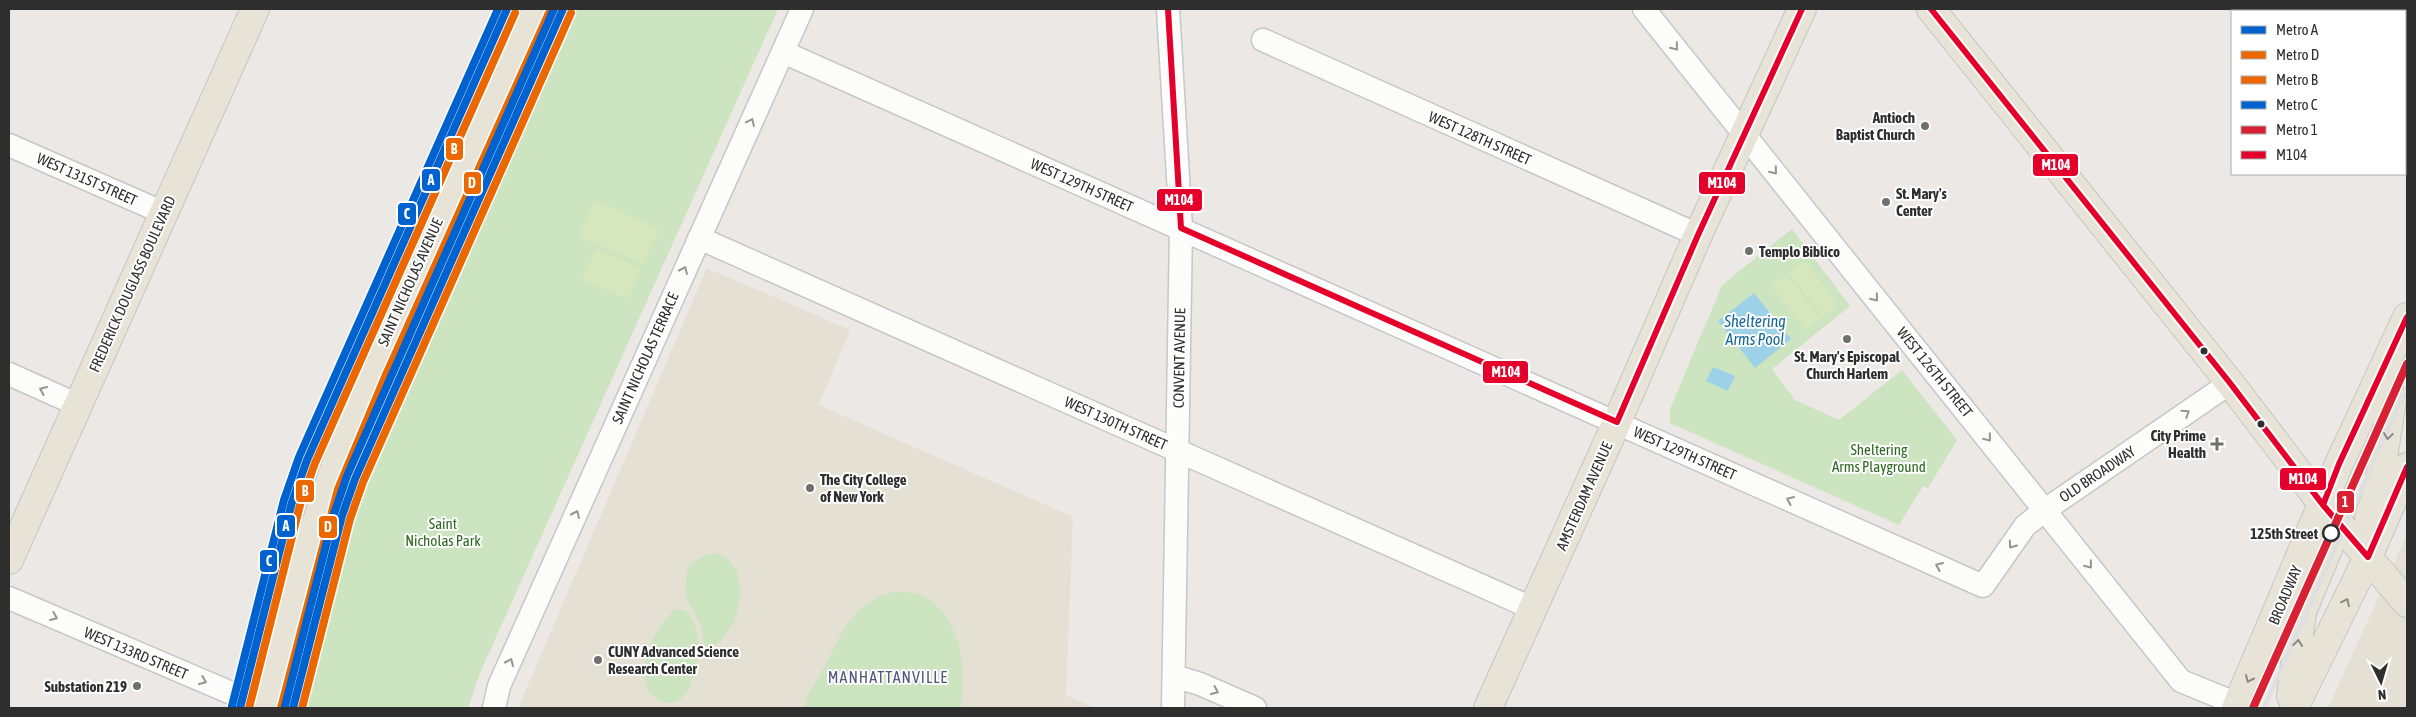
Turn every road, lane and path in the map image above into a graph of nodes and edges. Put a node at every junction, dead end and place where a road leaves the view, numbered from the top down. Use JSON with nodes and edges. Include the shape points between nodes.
{"nodes":[{"id":1,"x":255,"y":9,"type":"edge"},
{"id":2,"x":537,"y":9,"type":"edge"},
{"id":3,"x":802,"y":9,"type":"edge"},
{"id":4,"x":1168,"y":9,"type":"edge"},
{"id":5,"x":1644,"y":9,"type":"edge"},
{"id":6,"x":1802,"y":9,"type":"edge"},
{"id":7,"x":1931,"y":9,"type":"edge"},
{"id":8,"x":1263,"y":40,"type":"dead end"},
{"id":9,"x":783,"y":52,"type":"junction"},
{"id":10,"x":1744,"y":133,"type":"junction"},
{"id":11,"x":9,"y":145,"type":"edge"},
{"id":12,"x":164,"y":213,"type":"junction"},
{"id":13,"x":1181,"y":228,"type":"junction"},
{"id":14,"x":1698,"y":235,"type":"junction"},
{"id":15,"x":699,"y":238,"type":"junction"},
{"id":16,"x":2405,"y":329,"type":"edge"},
{"id":17,"x":2384,"y":372,"type":"junction"},
{"id":18,"x":9,"y":374,"type":"edge"},
{"id":19,"x":2230,"y":383,"type":"junction"},
{"id":20,"x":78,"y":405,"type":"junction"},
{"id":21,"x":1617,"y":422,"type":"junction"},
{"id":22,"x":1178,"y":450,"type":"junction"},
{"id":23,"x":2407,"y":467,"type":"edge"},
{"id":24,"x":2324,"y":505,"type":"junction"},
{"id":25,"x":2045,"y":510,"type":"junction"},
{"id":26,"x":2368,"y":557,"type":"junction"},
{"id":27,"x":9,"y":560,"type":"edge"},
{"id":28,"x":1983,"y":586,"type":"joint"},
{"id":29,"x":9,"y":598,"type":"edge"},
{"id":30,"x":2407,"y":603,"type":"edge"},
{"id":31,"x":1534,"y":609,"type":"junction"},
{"id":32,"x":1174,"y":676,"type":"junction"},
{"id":33,"x":2240,"y":707,"type":"edge"},
{"id":34,"x":264,"y":708,"type":"edge"},
{"id":35,"x":494,"y":708,"type":"edge"},
{"id":36,"x":1173,"y":708,"type":"edge"},
{"id":37,"x":1255,"y":708,"type":"edge"},
{"id":38,"x":1488,"y":708,"type":"edge"},
{"id":39,"x":2288,"y":708,"type":"edge"},
{"id":40,"x":2294,"y":708,"type":"edge"}],
"edges":[{"from":1,"to":12,"type":"main road","name":"FREDERICK DOUGLASS BOULEVARD"},
{"from":2,"to":34,"type":"main road","name":"SAINT NICHOLAS AVENUE","via":[[426,245],[351,426],[293,599]]},
{"from":3,"to":9,"type":"street","name":"SAINT NICHOLAS TERRACE"},
{"from":4,"to":13,"type":"street","name":"CONVENT AVENUE"},
{"from":5,"to":10,"type":"street","name":"WEST 126TH STREET","one_way":true},
{"from":6,"to":10,"type":"main road","name":"AMSTERDAM AVENUE"},
{"from":7,"to":19,"type":"main road"},
{"from":8,"to":14,"type":"street","name":"WEST 128TH STREET"},
{"from":9,"to":13,"type":"street","name":"WEST 129TH STREET"},
{"from":15,"to":9,"type":"street","name":"SAINT NICHOLAS TERRACE","one_way":true},
{"from":10,"to":14,"type":"main road","name":"AMSTERDAM AVENUE"},
{"from":10,"to":25,"type":"street","name":"WEST 126TH STREET","one_way":true},
{"from":11,"to":12,"type":"street","name":"WEST 131ST STREET"},
{"from":12,"to":20,"type":"main road","name":"FREDERICK DOUGLASS BOULEVARD"},
{"from":13,"to":21,"type":"street","name":"WEST 129TH STREET"},
{"from":13,"to":22,"type":"street","name":"CONVENT AVENUE"},
{"from":14,"to":21,"type":"main road","name":"AMSTERDAM AVENUE"},
{"from":15,"to":22,"type":"street","name":"WEST 130TH STREET"},
{"from":35,"to":15,"type":"street","name":"SAINT NICHOLAS TERRACE","one_way":true,"via":[[499,686]]},
{"from":16,"to":17,"type":"main road","name":"BROADWAY"},
{"from":17,"to":24,"type":"main road","name":"BROADWAY","via":[[2339,464]]},
{"from":17,"to":26,"type":"main road","one_way":true,"via":[[2392,400],[2378,490],[2364,531]]},
{"from":20,"to":18,"type":"street","one_way":true},
{"from":19,"to":24,"type":"main road"},
{"from":25,"to":19,"type":"street","name":"OLD BROADWAY","one_way":true},
{"from":20,"to":27,"type":"main road","name":"FREDERICK DOUGLASS BOULEVARD"},
{"from":28,"to":21,"type":"street","name":"WEST 129TH STREET","one_way":true},
{"from":21,"to":31,"type":"main road","name":"AMSTERDAM AVENUE"},
{"from":22,"to":31,"type":"street","name":"WEST 130TH STREET"},
{"from":22,"to":32,"type":"street","name":"CONVENT AVENUE"},
{"from":23,"to":26,"type":"main road"},
{"from":24,"to":26,"type":"main road"},
{"from":24,"to":33,"type":"main road","name":"BROADWAY","one_way":true},
{"from":39,"to":24,"type":"main road","one_way":true,"via":[[2294,685],[2302,612],[2329,546]]},
{"from":25,"to":28,"type":"street","name":"OLD BROADWAY","one_way":true,"via":[[2025,526]]},
{"from":25,"to":33,"type":"street","name":"WEST 126TH STREET","one_way":true,"via":[[2182,681]]},
{"from":26,"to":30,"type":"main road"},
{"from":40,"to":26,"type":"main road","one_way":true},
{"from":29,"to":34,"type":"street","name":"WEST 133RD STREET","one_way":true},
{"from":31,"to":38,"type":"main road","name":"AMSTERDAM AVENUE"},
{"from":32,"to":36,"type":"street","name":"CONVENT AVENUE"},
{"from":32,"to":37,"type":"street","one_way":true}]}
